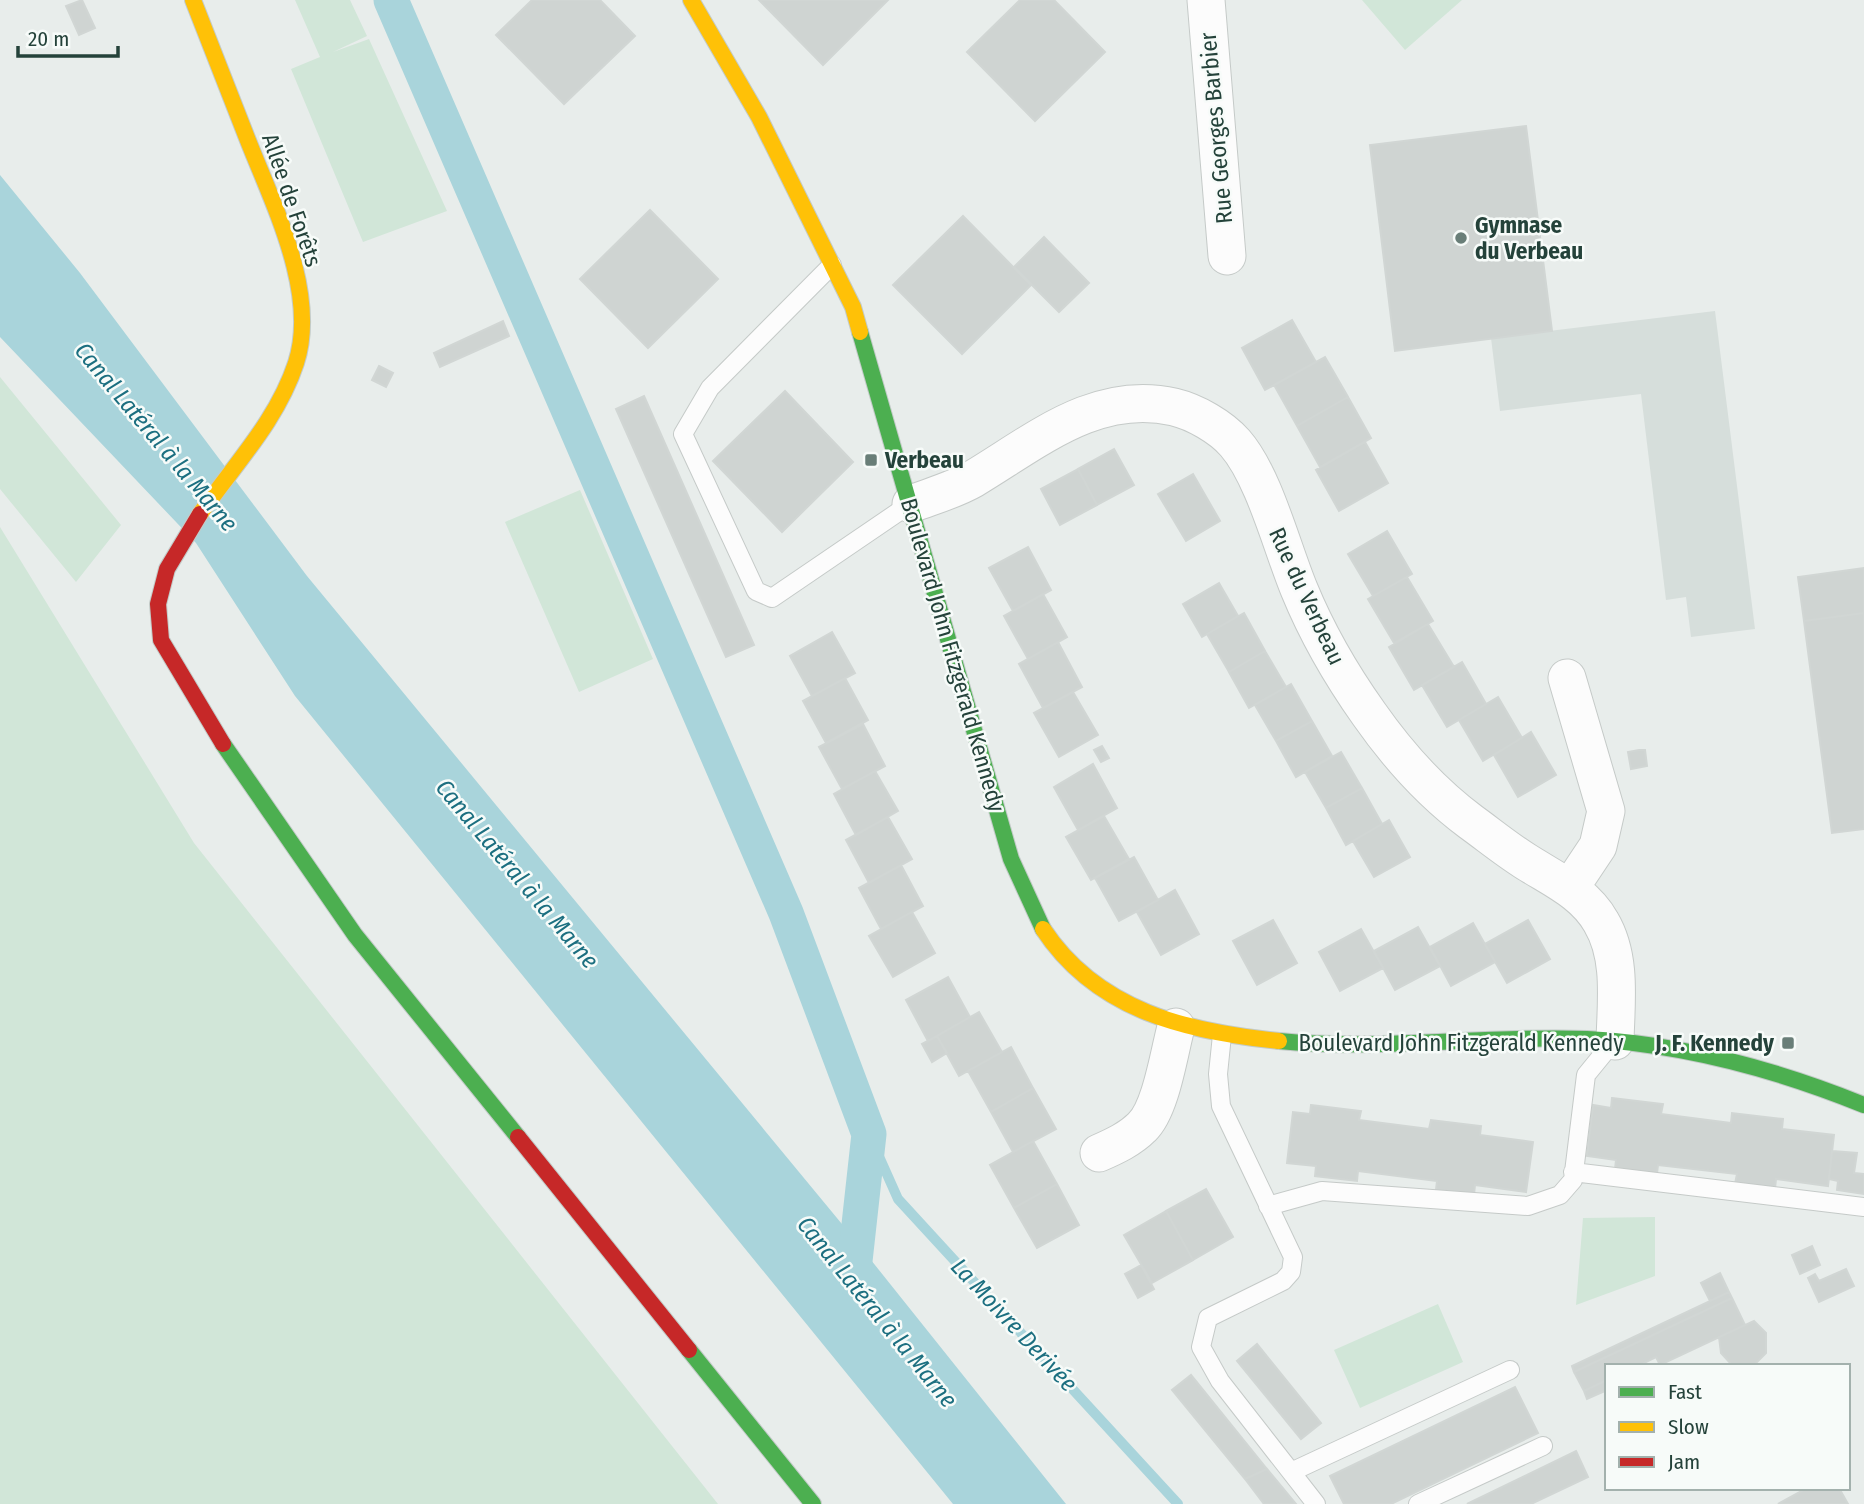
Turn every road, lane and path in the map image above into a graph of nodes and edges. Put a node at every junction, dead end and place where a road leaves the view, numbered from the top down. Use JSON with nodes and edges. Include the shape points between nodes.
{"nodes":[{"id":1,"x":194,"y":0,"type":"edge"},
{"id":2,"x":691,"y":0,"type":"edge"},
{"id":3,"x":1206,"y":0,"type":"edge"},
{"id":4,"x":1227,"y":256,"type":"dead end"},
{"id":5,"x":832,"y":265,"type":"junction"},
{"id":6,"x":911,"y":504,"type":"junction"},
{"id":7,"x":1567,"y":678,"type":"dead end"},
{"id":8,"x":1570,"y":888,"type":"junction"},
{"id":9,"x":1176,"y":1027,"type":"junction"},
{"id":10,"x":1223,"y":1035,"type":"junction"},
{"id":11,"x":1615,"y":1041,"type":"junction"},
{"id":12,"x":1864,"y":1105,"type":"edge"},
{"id":13,"x":1100,"y":1153,"type":"dead end"},
{"id":14,"x":1573,"y":1172,"type":"junction"},
{"id":15,"x":1268,"y":1206,"type":"junction"},
{"id":16,"x":1862,"y":1210,"type":"edge"},
{"id":17,"x":1510,"y":1370,"type":"dead end"},
{"id":18,"x":1543,"y":1446,"type":"dead end"},
{"id":19,"x":1291,"y":1472,"type":"junction"},
{"id":20,"x":813,"y":1504,"type":"edge"},
{"id":21,"x":1316,"y":1504,"type":"edge"},
{"id":22,"x":1418,"y":1504,"type":"edge"}],
"edges":[{"from":1,"to":20,"type":"street","name":"Allée de Forêts","via":[[289,244],[300,325],[296,360],[263,432],[172,554],[158,598],[156,621],[162,640],[231,757],[355,935]]},
{"from":2,"to":5,"type":"street","name":"Boulevard John Fitzgerald Kennedy","via":[[759,117]]},
{"from":3,"to":4,"type":"street","name":"Rue Georges Barbier"},
{"from":5,"to":6,"type":"street","name":"Boulevard John Fitzgerald Kennedy","via":[[853,307]]},
{"from":5,"to":6,"type":"lane","via":[[710,388],[683,434],[756,591],[772,598]]},
{"from":6,"to":8,"type":"street","name":"Rue du Verbeau","via":[[970,480],[1044,433],[1108,406],[1134,403],[1175,408],[1221,431],[1236,444],[1254,474],[1300,592],[1335,660],[1391,744],[1467,819]]},
{"from":6,"to":9,"type":"street","name":"Boulevard John Fitzgerald Kennedy","via":[[984,773],[1029,906],[1059,951],[1081,974],[1110,997]]},
{"from":7,"to":8,"type":"street","via":[[1606,811],[1598,846]]},
{"from":8,"to":11,"type":"street","name":"Rue du Verbeau","via":[[1593,909],[1611,945],[1616,967]]},
{"from":9,"to":10,"type":"street","name":"Boulevard John Fitzgerald Kennedy"},
{"from":9,"to":13,"type":"street","via":[[1144,1126]]},
{"from":10,"to":11,"type":"street","name":"Boulevard John Fitzgerald Kennedy","via":[[1328,1046],[1558,1038]]},
{"from":10,"to":15,"type":"lane","via":[[1218,1074],[1221,1107]]},
{"from":11,"to":12,"type":"street","name":"Boulevard John Fitzgerald Kennedy","via":[[1740,1065]]},
{"from":11,"to":14,"type":"lane","via":[[1586,1075]]},
{"from":14,"to":15,"type":"lane","via":[[1573,1180],[1560,1195],[1528,1206],[1322,1191]]},
{"from":14,"to":16,"type":"lane"},
{"from":15,"to":19,"type":"lane","via":[[1293,1257],[1291,1272],[1208,1318],[1201,1347],[1220,1381]]},
{"from":17,"to":19,"type":"lane"},
{"from":18,"to":22,"type":"lane"},
{"from":19,"to":21,"type":"lane"}]}
